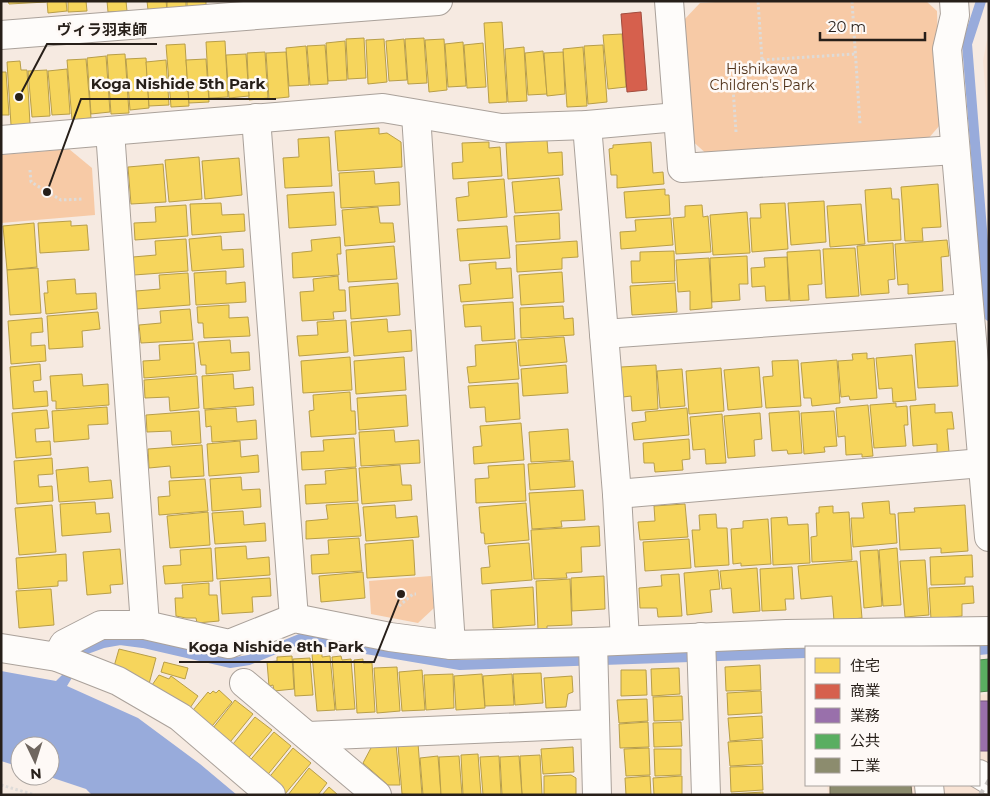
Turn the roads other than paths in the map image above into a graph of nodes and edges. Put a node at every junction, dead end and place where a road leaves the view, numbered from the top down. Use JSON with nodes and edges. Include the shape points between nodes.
{"nodes":[{"id":1,"x":438,"y":1,"type":"edge"},
{"id":2,"x":669,"y":1,"type":"edge"},
{"id":3,"x":954,"y":1,"type":"edge"},
{"id":4,"x":1,"y":35,"type":"edge"},
{"id":5,"x":416,"y":115,"type":"junction"},
{"id":6,"x":677,"y":117,"type":"junction"},
{"id":7,"x":256,"y":118,"type":"junction"},
{"id":8,"x":587,"y":125,"type":"junction"},
{"id":9,"x":110,"y":131,"type":"junction"},
{"id":10,"x":13,"y":139,"type":"edge"},
{"id":11,"x":955,"y":150,"type":"junction"},
{"id":12,"x":969,"y":308,"type":"junction"},
{"id":13,"x":604,"y":334,"type":"junction"},
{"id":14,"x":982,"y":463,"type":"junction"},
{"id":15,"x":617,"y":494,"type":"junction"},
{"id":16,"x":989,"y":537,"type":"edge"},
{"id":17,"x":294,"y":618,"type":"junction"},
{"id":18,"x":145,"y":625,"type":"junction"},
{"id":19,"x":989,"y":631,"type":"edge"},
{"id":20,"x":701,"y":637,"type":"junction"},
{"id":21,"x":625,"y":640,"type":"junction"},
{"id":22,"x":593,"y":642,"type":"junction"},
{"id":23,"x":451,"y":645,"type":"junction"},
{"id":24,"x":1,"y":648,"type":"edge"},
{"id":25,"x":69,"y":662,"type":"junction"},
{"id":26,"x":244,"y":683,"type":"dead end"},
{"id":27,"x":595,"y":724,"type":"junction"},
{"id":28,"x":308,"y":736,"type":"junction"},
{"id":29,"x":271,"y":795,"type":"edge"},
{"id":30,"x":377,"y":795,"type":"edge"},
{"id":31,"x":597,"y":795,"type":"edge"},
{"id":32,"x":706,"y":795,"type":"edge"}],
"edges":[{"from":1,"to":4,"type":"street"},
{"from":2,"to":6,"type":"street"},
{"from":3,"to":11,"type":"street","via":[[955,16],[947,48]]},
{"from":5,"to":7,"type":"street","via":[[383,108]]},
{"from":5,"to":8,"type":"street","via":[[501,128]]},
{"from":5,"to":23,"type":"street"},
{"from":6,"to":8,"type":"street"},
{"from":6,"to":11,"type":"street","via":[[682,168]]},
{"from":7,"to":9,"type":"street"},
{"from":7,"to":17,"type":"street"},
{"from":8,"to":13,"type":"street"},
{"from":9,"to":10,"type":"street"},
{"from":9,"to":18,"type":"street"},
{"from":11,"to":12,"type":"street"},
{"from":12,"to":13,"type":"street"},
{"from":12,"to":14,"type":"street"},
{"from":13,"to":15,"type":"street"},
{"from":14,"to":15,"type":"street"},
{"from":14,"to":16,"type":"street"},
{"from":15,"to":21,"type":"street"},
{"from":17,"to":18,"type":"street","via":[[229,644]]},
{"from":17,"to":23,"type":"street"},
{"from":18,"to":25,"type":"street","via":[[101,625],[64,644]]},
{"from":19,"to":20,"type":"street"},
{"from":20,"to":21,"type":"street"},
{"from":20,"to":32,"type":"street"},
{"from":21,"to":22,"type":"street"},
{"from":22,"to":23,"type":"street"},
{"from":22,"to":27,"type":"street"},
{"from":24,"to":25,"type":"street"},
{"from":25,"to":29,"type":"street","via":[[118,681],[180,717]]},
{"from":26,"to":28,"type":"street"},
{"from":27,"to":28,"type":"street"},
{"from":27,"to":31,"type":"street"},
{"from":28,"to":30,"type":"street"}]}
